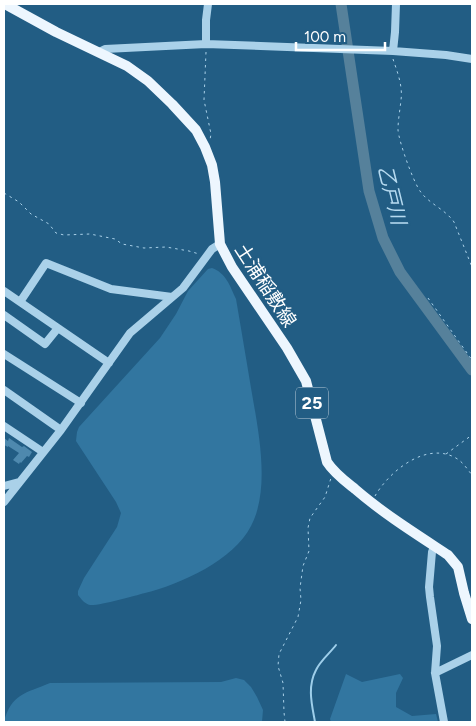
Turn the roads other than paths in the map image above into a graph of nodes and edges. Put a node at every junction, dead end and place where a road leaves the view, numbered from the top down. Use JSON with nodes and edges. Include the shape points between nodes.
{"nodes":[{"id":1,"x":5,"y":4,"type":"edge"},
{"id":2,"x":208,"y":4,"type":"edge"},
{"id":3,"x":396,"y":4,"type":"edge"},
{"id":4,"x":206,"y":44,"type":"junction"},
{"id":5,"x":392,"y":51,"type":"junction"},
{"id":6,"x":99,"y":52,"type":"junction"},
{"id":7,"x":472,"y":59,"type":"edge"},
{"id":8,"x":220,"y":244,"type":"junction"},
{"id":9,"x":4,"y":291,"type":"edge"},
{"id":10,"x":172,"y":297,"type":"junction"},
{"id":11,"x":20,"y":302,"type":"junction"},
{"id":12,"x":4,"y":315,"type":"edge"},
{"id":13,"x":58,"y":328,"type":"junction"},
{"id":14,"x":4,"y":354,"type":"edge"},
{"id":15,"x":109,"y":363,"type":"junction"},
{"id":16,"x":4,"y":390,"type":"edge"},
{"id":17,"x":81,"y":403,"type":"junction"},
{"id":18,"x":4,"y":426,"type":"edge"},
{"id":19,"x":62,"y":430,"type":"junction"},
{"id":20,"x":43,"y":452,"type":"junction"},
{"id":21,"x":19,"y":482,"type":"junction"},
{"id":22,"x":4,"y":486,"type":"edge"},
{"id":23,"x":4,"y":502,"type":"edge"},
{"id":24,"x":434,"y":546,"type":"junction"},
{"id":25,"x":472,"y":619,"type":"edge"},
{"id":26,"x":472,"y":655,"type":"edge"},
{"id":27,"x":435,"y":673,"type":"junction"},
{"id":28,"x":444,"y":722,"type":"edge"}],
"edges":[{"from":1,"to":6,"type":"main road","name":"土浦稲敷線","number":"25"},
{"from":2,"to":4,"type":"street"},
{"from":3,"to":5,"type":"street"},
{"from":4,"to":5,"type":"street"},
{"from":4,"to":6,"type":"street","via":[[105,49]]},
{"from":5,"to":7,"type":"street"},
{"from":6,"to":8,"type":"main road","name":"土浦稲敷線","number":"25","via":[[148,80],[196,130],[206,146],[214,173]]},
{"from":8,"to":10,"type":"street","via":[[212,249],[183,288]]},
{"from":8,"to":24,"type":"main road","name":"土浦稲敷線","number":"25","via":[[232,268],[306,381],[324,452],[332,470],[390,517]]},
{"from":9,"to":11,"type":"street"},
{"from":10,"to":11,"type":"street","via":[[111,289],[46,263]]},
{"from":10,"to":15,"type":"street","via":[[130,333]]},
{"from":11,"to":13,"type":"street"},
{"from":12,"to":13,"type":"street","via":[[45,344]]},
{"from":13,"to":15,"type":"street"},
{"from":14,"to":17,"type":"street"},
{"from":15,"to":17,"type":"street"},
{"from":16,"to":19,"type":"street"},
{"from":17,"to":19,"type":"street"},
{"from":18,"to":20,"type":"street"},
{"from":19,"to":20,"type":"street"},
{"from":20,"to":21,"type":"street"},
{"from":21,"to":22,"type":"street"},
{"from":21,"to":23,"type":"street"},
{"from":24,"to":25,"type":"main road","name":"土浦稲敷線","number":"25","via":[[458,567]]},
{"from":24,"to":27,"type":"street","via":[[429,586],[437,646]]},
{"from":26,"to":27,"type":"street"},
{"from":27,"to":28,"type":"street"}]}
